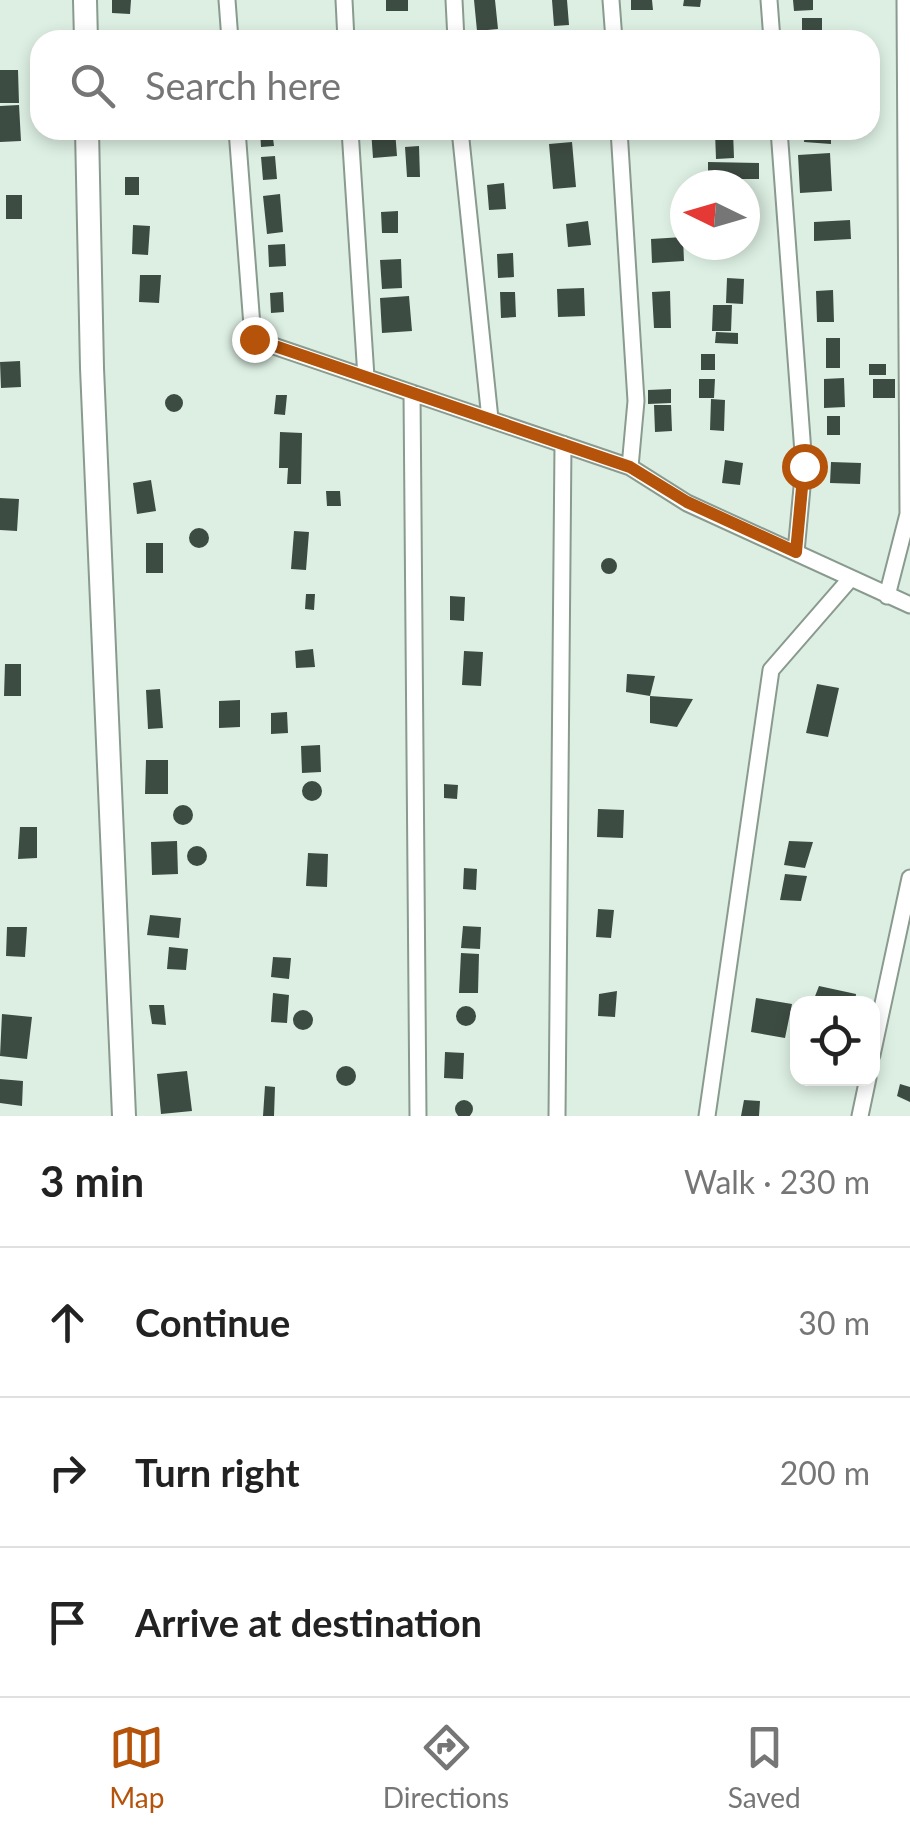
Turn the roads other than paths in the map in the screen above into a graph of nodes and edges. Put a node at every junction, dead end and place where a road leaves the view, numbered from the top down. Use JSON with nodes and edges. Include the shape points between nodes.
{"nodes":[{"id":1,"x":85,"y":0,"type":"edge"},
{"id":2,"x":227,"y":0,"type":"edge"},
{"id":3,"x":344,"y":0,"type":"edge"},
{"id":4,"x":454,"y":0,"type":"edge"},
{"id":5,"x":611,"y":0,"type":"edge"},
{"id":6,"x":769,"y":0,"type":"edge"},
{"id":7,"x":904,"y":0,"type":"edge"},
{"id":8,"x":86,"y":30,"type":"edge"},
{"id":9,"x":229,"y":30,"type":"edge"},
{"id":10,"x":346,"y":30,"type":"edge"},
{"id":11,"x":456,"y":30,"type":"edge"},
{"id":12,"x":613,"y":30,"type":"edge"},
{"id":13,"x":771,"y":30,"type":"edge"},
{"id":14,"x":909,"y":34,"type":"edge"},
{"id":15,"x":88,"y":140,"type":"edge"},
{"id":16,"x":238,"y":140,"type":"edge"},
{"id":17,"x":351,"y":140,"type":"edge"},
{"id":18,"x":461,"y":140,"type":"edge"},
{"id":19,"x":620,"y":140,"type":"edge"},
{"id":20,"x":779,"y":140,"type":"edge"},
{"id":21,"x":366,"y":376,"type":"junction"},
{"id":22,"x":412,"y":393,"type":"junction"},
{"id":23,"x":490,"y":419,"type":"junction"},
{"id":24,"x":564,"y":444,"type":"junction"},
{"id":25,"x":630,"y":467,"type":"junction"},
{"id":26,"x":796,"y":552,"type":"junction"},
{"id":27,"x":850,"y":578,"type":"junction"},
{"id":28,"x":888,"y":596,"type":"junction"},
{"id":29,"x":910,"y":605,"type":"edge"},
{"id":30,"x":910,"y":878,"type":"edge"},
{"id":31,"x":880,"y":1019,"type":"edge"},
{"id":32,"x":866,"y":1086,"type":"edge"},
{"id":33,"x":124,"y":1116,"type":"edge"},
{"id":34,"x":418,"y":1116,"type":"edge"},
{"id":35,"x":558,"y":1116,"type":"edge"},
{"id":36,"x":707,"y":1116,"type":"edge"},
{"id":37,"x":860,"y":1116,"type":"edge"}],
"edges":[{"from":1,"to":8,"type":"street"},
{"from":2,"to":9,"type":"street"},
{"from":3,"to":10,"type":"street"},
{"from":4,"to":11,"type":"street"},
{"from":5,"to":12,"type":"street"},
{"from":6,"to":13,"type":"street"},
{"from":7,"to":14,"type":"street"},
{"from":14,"to":28,"type":"street","via":[[908,514]]},
{"from":15,"to":33,"type":"street"},
{"from":16,"to":21,"type":"street","via":[[254,339]]},
{"from":17,"to":21,"type":"street"},
{"from":18,"to":23,"type":"street"},
{"from":19,"to":25,"type":"street","via":[[636,402]]},
{"from":20,"to":26,"type":"street","via":[[804,466]]},
{"from":21,"to":22,"type":"street"},
{"from":22,"to":23,"type":"street"},
{"from":22,"to":34,"type":"street"},
{"from":23,"to":24,"type":"street"},
{"from":24,"to":25,"type":"street"},
{"from":24,"to":35,"type":"street"},
{"from":25,"to":26,"type":"street","via":[[687,502]]},
{"from":26,"to":27,"type":"street"},
{"from":27,"to":28,"type":"street"},
{"from":27,"to":36,"type":"street","via":[[771,670]]},
{"from":28,"to":29,"type":"street"},
{"from":30,"to":31,"type":"street"},
{"from":32,"to":37,"type":"street"}]}
